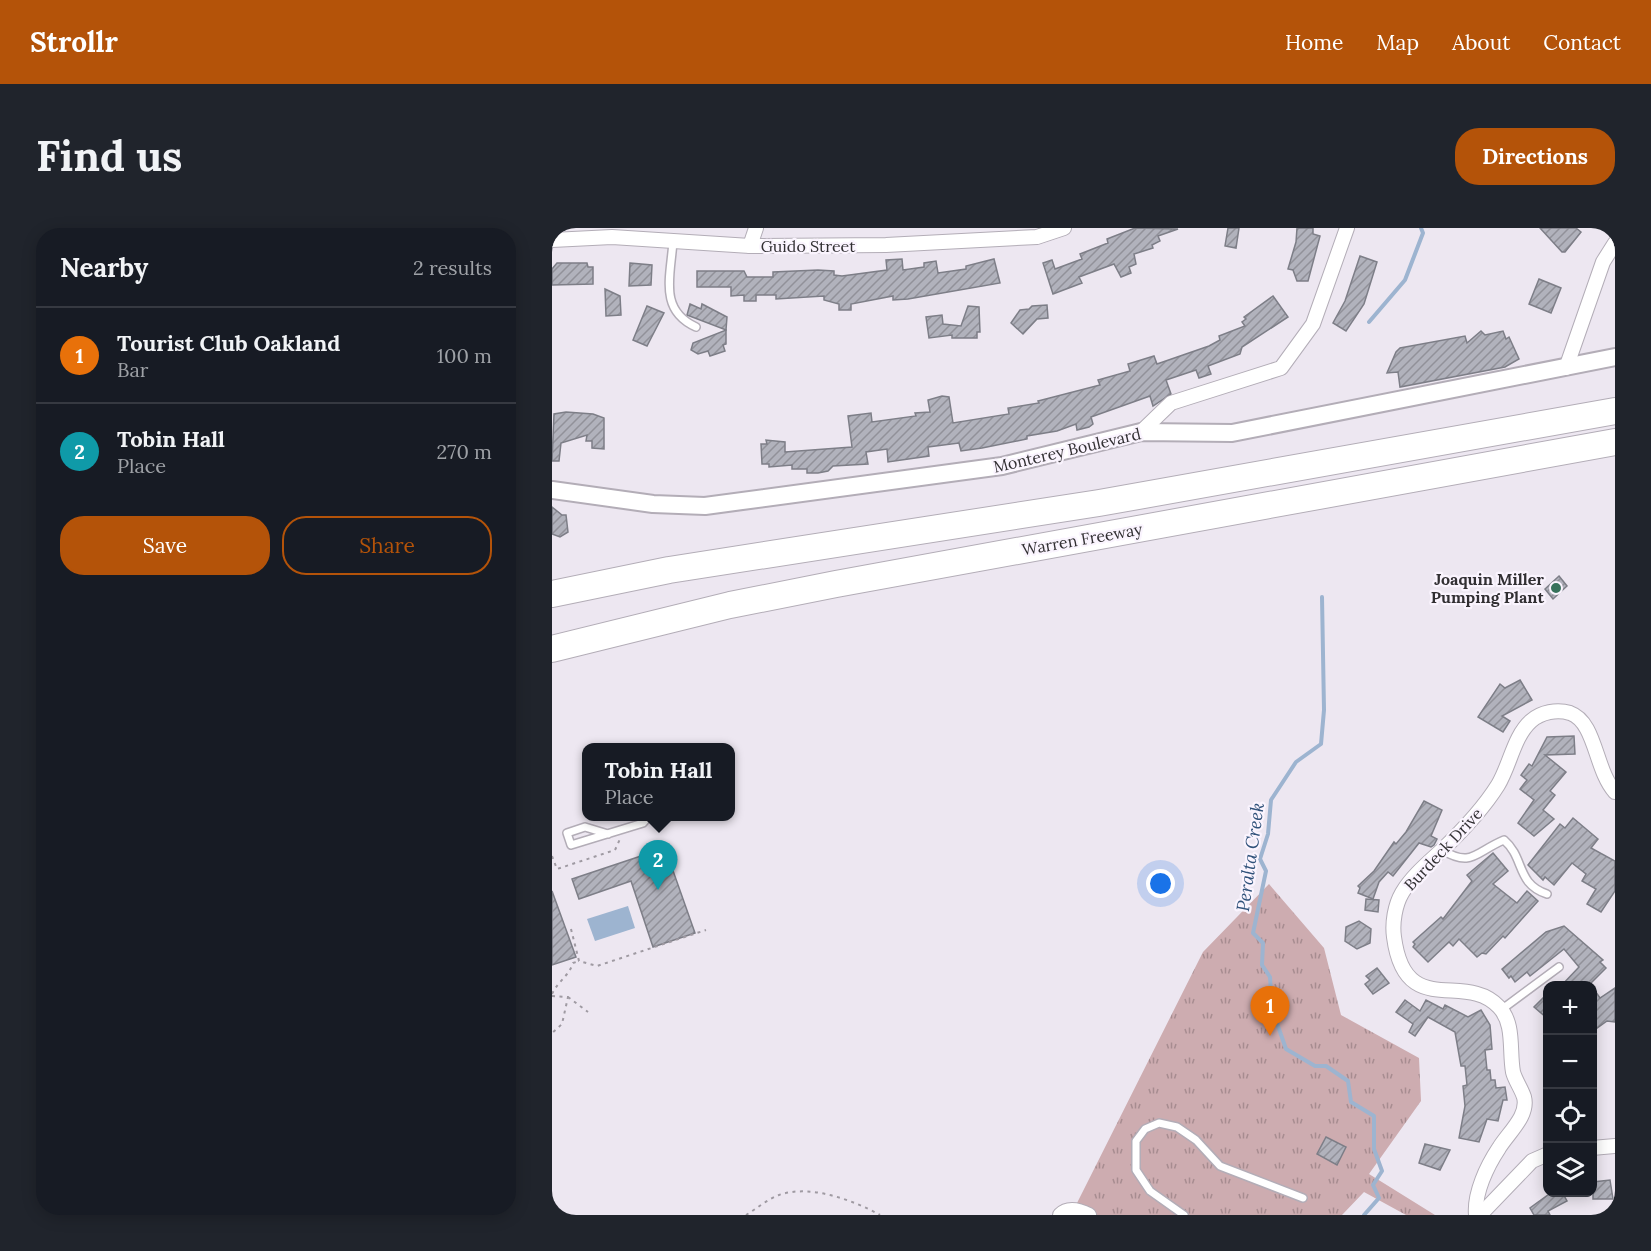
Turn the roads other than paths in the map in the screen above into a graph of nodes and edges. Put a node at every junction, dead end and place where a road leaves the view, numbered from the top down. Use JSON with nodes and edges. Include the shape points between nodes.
{"nodes":[{"id":1,"x":756,"y":228,"type":"edge"},
{"id":2,"x":1064,"y":228,"type":"edge"},
{"id":3,"x":1347,"y":228,"type":"edge"},
{"id":4,"x":552,"y":240,"type":"edge"},
{"id":5,"x":673,"y":241,"type":"junction"},
{"id":6,"x":1615,"y":243,"type":"edge"},
{"id":7,"x":750,"y":246,"type":"junction"},
{"id":8,"x":696,"y":327,"type":"dead end"},
{"id":9,"x":1615,"y":357,"type":"edge"},
{"id":10,"x":1566,"y":368,"type":"junction"},
{"id":11,"x":1615,"y":410,"type":"edge"},
{"id":12,"x":1141,"y":432,"type":"junction"},
{"id":13,"x":1615,"y":442,"type":"edge"},
{"id":14,"x":552,"y":490,"type":"edge"},
{"id":15,"x":552,"y":594,"type":"edge"},
{"id":16,"x":552,"y":649,"type":"edge"},
{"id":17,"x":1615,"y":792,"type":"edge"},
{"id":18,"x":645,"y":821,"type":"edge"},
{"id":19,"x":608,"y":834,"type":"junction"},
{"id":20,"x":1442,"y":850,"type":"junction"},
{"id":21,"x":1547,"y":894,"type":"dead end"},
{"id":22,"x":1559,"y":967,"type":"dead end"},
{"id":23,"x":1501,"y":1010,"type":"junction"},
{"id":24,"x":1615,"y":1146,"type":"edge"},
{"id":25,"x":1597,"y":1148,"type":"edge"},
{"id":26,"x":1543,"y":1156,"type":"edge"},
{"id":27,"x":1303,"y":1198,"type":"dead end"},
{"id":28,"x":1060,"y":1215,"type":"edge"},
{"id":29,"x":1089,"y":1215,"type":"edge"},
{"id":30,"x":1184,"y":1215,"type":"edge"},
{"id":31,"x":1478,"y":1215,"type":"edge"}],
"edges":[{"from":1,"to":7,"type":"street"},
{"from":2,"to":7,"type":"street","name":"Guido Street","via":[[1026,237],[886,245]]},
{"from":3,"to":12,"type":"street","via":[[1313,324],[1281,368],[1171,404]]},
{"from":4,"to":5,"type":"street","name":"Guido Street","via":[[612,237]]},
{"from":5,"to":7,"type":"street","name":"Guido Street"},
{"from":5,"to":8,"type":"lane","via":[[671,305],[682,320]]},
{"from":6,"to":10,"type":"street","via":[[1603,262]]},
{"from":9,"to":10,"type":"street","name":"Monterey Boulevard"},
{"from":10,"to":12,"type":"street","name":"Monterey Boulevard","via":[[1232,433]]},
{"from":11,"to":15,"type":"highway","name":"Warren Freeway","via":[[1099,503],[680,568]]},
{"from":12,"to":14,"type":"street","name":"Monterey Boulevard","via":[[1002,466],[705,506],[652,504]]},
{"from":13,"to":16,"type":"highway","name":"Warren Freeway","via":[[812,588],[730,604]]},
{"from":17,"to":20,"type":"street","name":"Burdeck Drive","via":[[1602,773],[1589,729],[1582,719],[1556,711],[1543,714],[1531,721],[1498,785],[1475,816]]},
{"from":18,"to":19,"type":"lane"},
{"from":19,"to":19,"type":"lane","via":[[571,845],[567,833],[585,827]]},
{"from":20,"to":21,"type":"lane","via":[[1458,860],[1504,840],[1514,849],[1524,879],[1535,890]]},
{"from":20,"to":23,"type":"street","name":"Burdeck Drive","via":[[1401,894],[1394,915],[1394,938],[1404,969],[1419,986],[1477,994]]},
{"from":22,"to":23,"type":"lane"},
{"from":23,"to":31,"type":"street","via":[[1510,1029],[1514,1074],[1524,1098],[1522,1115],[1497,1150],[1475,1200]]},
{"from":24,"to":25,"type":"street"},
{"from":26,"to":31,"type":"street","via":[[1532,1161]]},
{"from":27,"to":30,"type":"lane","via":[[1220,1166],[1196,1140],[1177,1127],[1159,1123],[1145,1129],[1136,1142],[1136,1170],[1150,1191]]},
{"from":28,"to":29,"type":"street","via":[[1074,1209]]}]}
